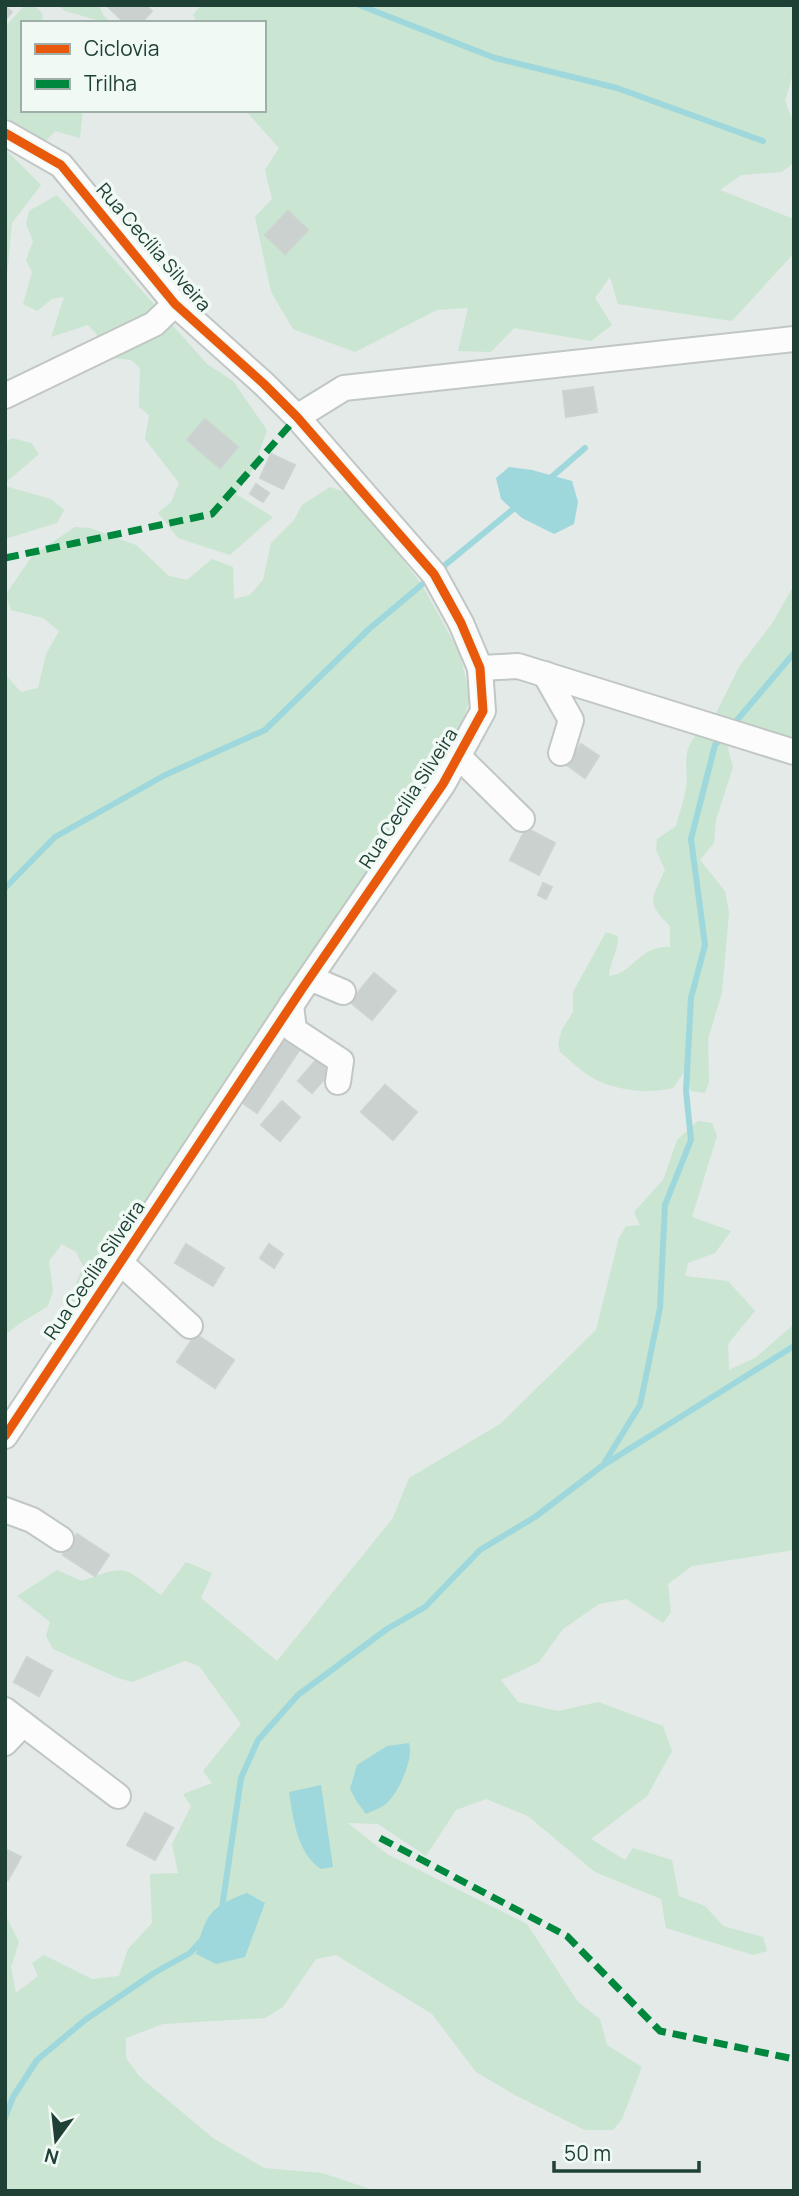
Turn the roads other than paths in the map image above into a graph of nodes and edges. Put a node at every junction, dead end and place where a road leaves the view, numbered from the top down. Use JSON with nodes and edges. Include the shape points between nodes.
{"nodes":[{"id":1,"x":5,"y":133,"type":"edge"},
{"id":2,"x":175,"y":304,"type":"junction"},
{"id":3,"x":794,"y":339,"type":"edge"},
{"id":4,"x":5,"y":396,"type":"edge"},
{"id":5,"x":297,"y":417,"type":"junction"},
{"id":6,"x":480,"y":668,"type":"junction"},
{"id":7,"x":544,"y":674,"type":"junction"},
{"id":8,"x":794,"y":752,"type":"edge"},
{"id":9,"x":561,"y":753,"type":"dead end"},
{"id":10,"x":458,"y":756,"type":"junction"},
{"id":11,"x":522,"y":819,"type":"dead end"},
{"id":12,"x":310,"y":978,"type":"junction"},
{"id":13,"x":343,"y":992,"type":"dead end"},
{"id":14,"x":291,"y":1005,"type":"junction"},
{"id":15,"x":338,"y":1082,"type":"dead end"},
{"id":16,"x":121,"y":1262,"type":"junction"},
{"id":17,"x":190,"y":1326,"type":"dead end"},
{"id":18,"x":14,"y":1412,"type":"edge"},
{"id":19,"x":5,"y":1436,"type":"edge"},
{"id":20,"x":5,"y":1510,"type":"edge"},
{"id":21,"x":61,"y":1539,"type":"dead end"},
{"id":22,"x":14,"y":1717,"type":"edge"},
{"id":23,"x":5,"y":1743,"type":"edge"},
{"id":24,"x":118,"y":1796,"type":"dead end"}],
"edges":[{"from":1,"to":2,"type":"street","name":"Rua Cecília Silveira","via":[[61,165]]},
{"from":2,"to":4,"type":"street","via":[[154,324]]},
{"from":2,"to":5,"type":"street","name":"Rua Cecília Silveira"},
{"from":3,"to":5,"type":"street","via":[[344,388]]},
{"from":5,"to":6,"type":"street","name":"Rua Cecília Silveira","via":[[434,573]]},
{"from":6,"to":7,"type":"street","via":[[518,666]]},
{"from":6,"to":10,"type":"street","name":"Rua Cecília Silveira","via":[[483,711]]},
{"from":7,"to":8,"type":"street"},
{"from":7,"to":9,"type":"street","via":[[571,720]]},
{"from":10,"to":11,"type":"street"},
{"from":10,"to":12,"type":"street","name":"Rua Cecília Silveira"},
{"from":12,"to":13,"type":"street"},
{"from":12,"to":14,"type":"street","name":"Rua Cecília Silveira"},
{"from":14,"to":15,"type":"street","via":[[294,1030],[341,1061]]},
{"from":14,"to":16,"type":"street","name":"Rua Cecília Silveira"},
{"from":16,"to":17,"type":"street"},
{"from":16,"to":18,"type":"street","name":"Rua Cecília Silveira"},
{"from":18,"to":19,"type":"street","name":"Rua Cecília Silveira"},
{"from":20,"to":21,"type":"street","via":[[32,1520]]},
{"from":22,"to":23,"type":"street"},
{"from":22,"to":24,"type":"street"}]}
